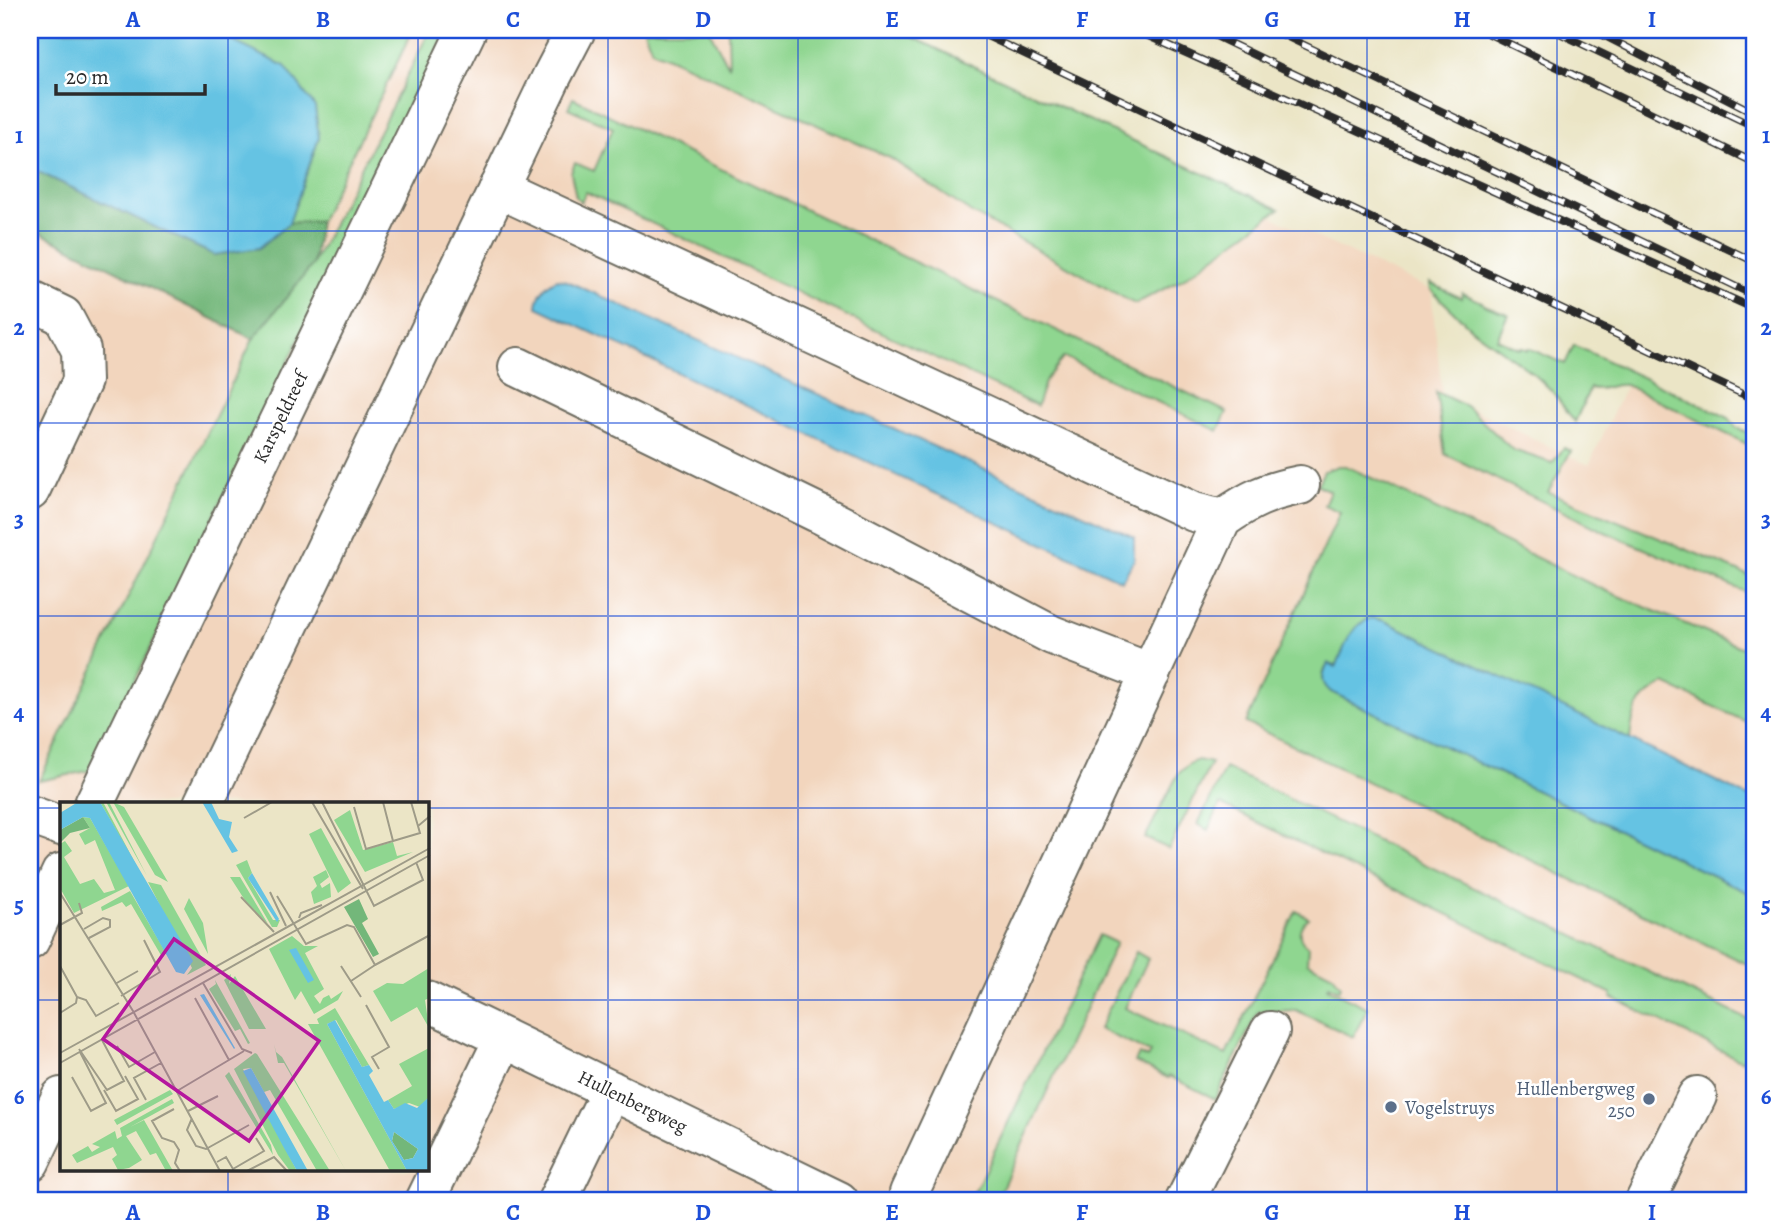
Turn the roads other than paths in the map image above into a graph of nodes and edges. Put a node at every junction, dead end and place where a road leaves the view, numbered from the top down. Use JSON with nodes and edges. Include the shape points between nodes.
{"nodes":[{"id":1,"x":467,"y":30,"type":"edge"},
{"id":2,"x":576,"y":30,"type":"edge"},
{"id":3,"x":498,"y":188,"type":"junction"},
{"id":4,"x":30,"y":300,"type":"edge"},
{"id":5,"x":518,"y":367,"type":"dead end"},
{"id":6,"x":1300,"y":485,"type":"dead end"},
{"id":7,"x":30,"y":491,"type":"edge"},
{"id":8,"x":1222,"y":519,"type":"junction"},
{"id":9,"x":1151,"y":673,"type":"junction"},
{"id":10,"x":95,"y":802,"type":"edge"},
{"id":11,"x":204,"y":802,"type":"edge"},
{"id":12,"x":30,"y":815,"type":"edge"},
{"id":13,"x":60,"y":826,"type":"edge"},
{"id":14,"x":60,"y":875,"type":"edge"},
{"id":15,"x":30,"y":940,"type":"edge"},
{"id":16,"x":429,"y":1002,"type":"edge"},
{"id":17,"x":1270,"y":1031,"type":"dead end"},
{"id":18,"x":504,"y":1038,"type":"junction"},
{"id":19,"x":611,"y":1090,"type":"junction"},
{"id":20,"x":1697,"y":1096,"type":"dead end"},
{"id":21,"x":60,"y":1099,"type":"edge"},
{"id":22,"x":30,"y":1162,"type":"edge"},
{"id":23,"x":425,"y":1201,"type":"edge"},
{"id":24,"x":556,"y":1201,"type":"edge"},
{"id":25,"x":839,"y":1201,"type":"edge"},
{"id":26,"x":909,"y":1201,"type":"edge"},
{"id":27,"x":1185,"y":1201,"type":"edge"},
{"id":28,"x":1645,"y":1201,"type":"edge"}],
"edges":[{"from":1,"to":10,"type":"main road","name":"Karspeldreef"},
{"from":2,"to":3,"type":"main road"},
{"from":3,"to":8,"type":"main road","via":[[1194,512]]},
{"from":3,"to":11,"type":"main road"},
{"from":4,"to":7,"type":"main road","via":[[63,316],[81,350],[82,382]]},
{"from":5,"to":9,"type":"main road","via":[[822,515],[1052,635]]},
{"from":6,"to":8,"type":"main road","via":[[1246,502]]},
{"from":8,"to":9,"type":"main road"},
{"from":9,"to":26,"type":"main road"},
{"from":12,"to":13,"type":"main road"},
{"from":14,"to":15,"type":"main road"},
{"from":16,"to":18,"type":"main road","name":"Hullenbergweg"},
{"from":17,"to":27,"type":"main road"},
{"from":18,"to":19,"type":"main road","name":"Hullenbergweg"},
{"from":18,"to":23,"type":"main road"},
{"from":19,"to":24,"type":"main road"},
{"from":19,"to":25,"type":"main road","name":"Hullenbergweg"},
{"from":20,"to":28,"type":"main road"},
{"from":21,"to":22,"type":"main road"}]}
